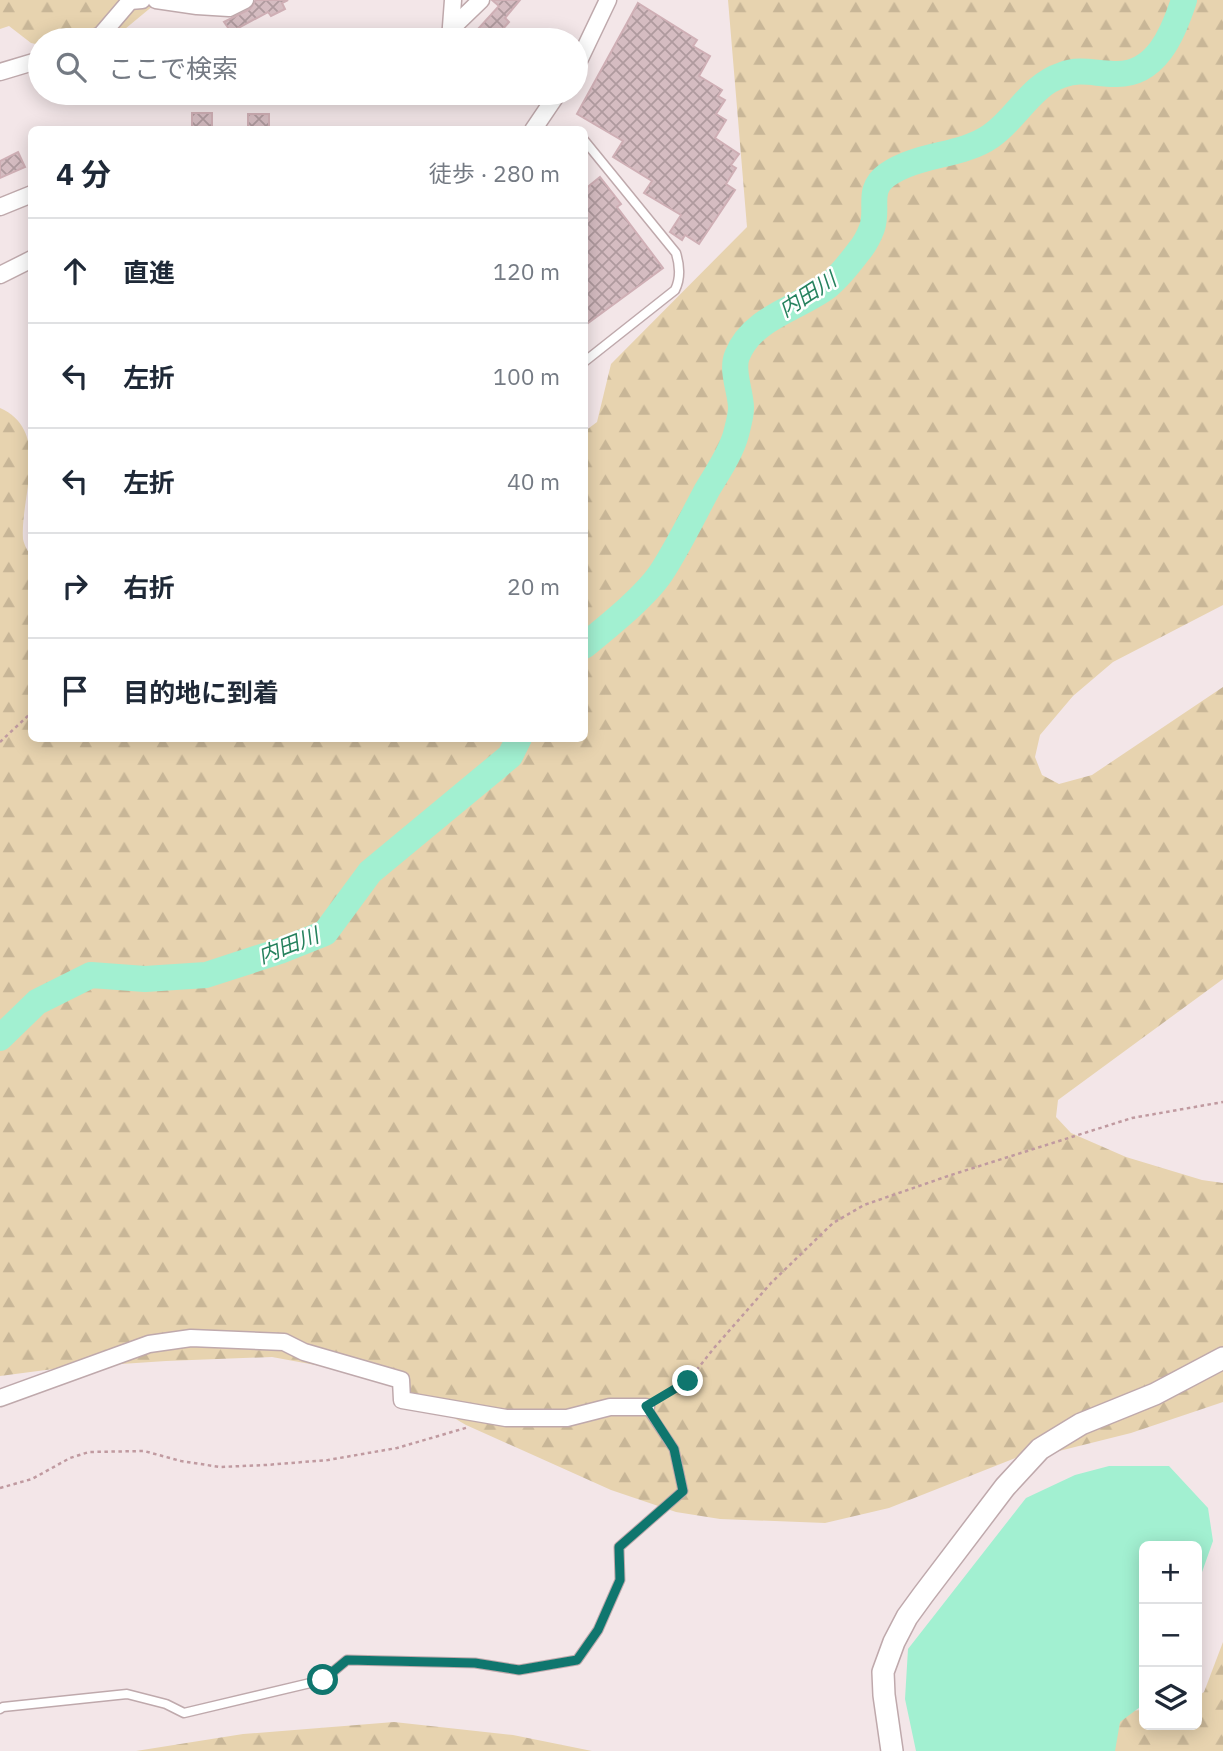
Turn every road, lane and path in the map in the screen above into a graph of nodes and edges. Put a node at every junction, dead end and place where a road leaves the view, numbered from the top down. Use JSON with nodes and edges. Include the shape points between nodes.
{"nodes":[{"id":1,"x":142,"y":0,"type":"edge"},
{"id":2,"x":156,"y":0,"type":"edge"},
{"id":3,"x":245,"y":0,"type":"edge"},
{"id":4,"x":453,"y":0,"type":"edge"},
{"id":5,"x":481,"y":0,"type":"edge"},
{"id":6,"x":608,"y":0,"type":"edge"},
{"id":7,"x":107,"y":28,"type":"edge"},
{"id":8,"x":451,"y":28,"type":"edge"},
{"id":9,"x":456,"y":28,"type":"edge"},
{"id":10,"x":588,"y":42,"type":"edge"},
{"id":11,"x":28,"y":64,"type":"edge"},
{"id":12,"x":0,"y":72,"type":"edge"},
{"id":13,"x":550,"y":105,"type":"edge"},
{"id":14,"x":536,"y":126,"type":"edge"},
{"id":15,"x":588,"y":146,"type":"edge"},
{"id":16,"x":28,"y":196,"type":"edge"},
{"id":17,"x":0,"y":207,"type":"edge"},
{"id":18,"x":28,"y":265,"type":"edge"},
{"id":19,"x":0,"y":275,"type":"edge"},
{"id":20,"x":588,"y":359,"type":"edge"},
{"id":21,"x":28,"y":716,"type":"edge"},
{"id":22,"x":0,"y":742,"type":"edge"},
{"id":23,"x":1223,"y":1102,"type":"edge"},
{"id":24,"x":1223,"y":1358,"type":"edge"},
{"id":25,"x":0,"y":1398,"type":"edge"},
{"id":26,"x":646,"y":1406,"type":"junction"},
{"id":27,"x":470,"y":1427,"type":"dead end"},
{"id":28,"x":0,"y":1488,"type":"edge"},
{"id":29,"x":0,"y":1709,"type":"edge"},
{"id":30,"x":892,"y":1751,"type":"edge"}],
"edges":[{"from":1,"to":7,"type":"street","via":[[130,1]]},
{"from":2,"to":3,"type":"street","via":[[229,8]]},
{"from":4,"to":8,"type":"street"},
{"from":5,"to":9,"type":"street"},
{"from":6,"to":10,"type":"street"},
{"from":11,"to":12,"type":"street"},
{"from":13,"to":14,"type":"street"},
{"from":15,"to":20,"type":"lane","via":[[676,253],[679,263],[675,290]]},
{"from":16,"to":17,"type":"street"},
{"from":18,"to":19,"type":"street"},
{"from":21,"to":22,"type":"path"},
{"from":23,"to":26,"type":"path","via":[[1132,1118],[864,1205],[833,1223],[771,1283],[688,1381]]},
{"from":24,"to":30,"type":"street","via":[[1155,1394],[1081,1424],[1040,1449],[1005,1488],[907,1617],[894,1642],[883,1672]]},
{"from":25,"to":26,"type":"street","via":[[149,1344],[230,1338],[284,1342],[401,1380],[402,1399],[506,1418],[567,1418],[610,1407]]},
{"from":26,"to":29,"type":"lane","via":[[674,1449],[683,1491],[619,1547],[620,1580],[598,1630],[577,1660],[519,1670],[475,1663],[347,1660],[323,1680],[184,1713],[127,1694]]},
{"from":27,"to":28,"type":"path","via":[[397,1448],[266,1465],[220,1467],[144,1451],[89,1452],[32,1479]]}]}
